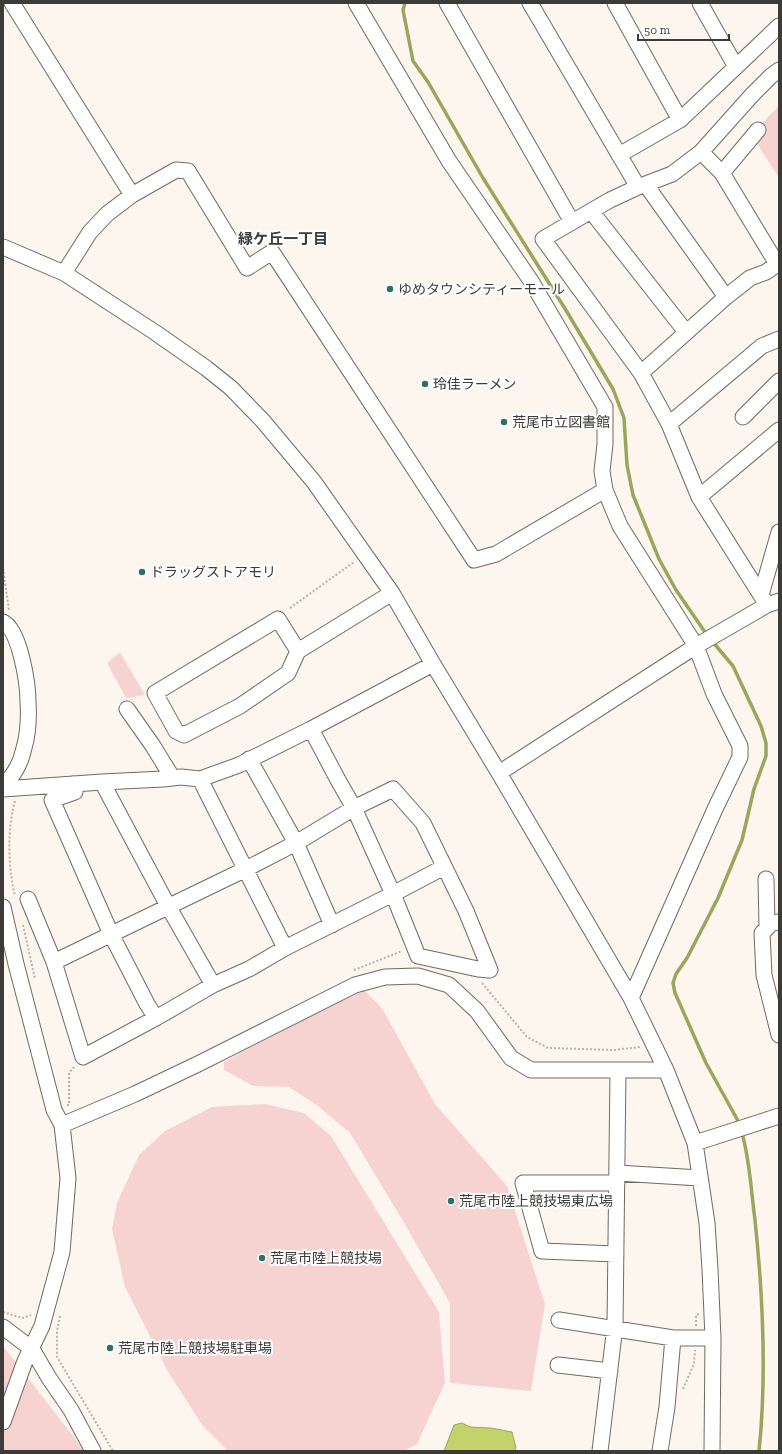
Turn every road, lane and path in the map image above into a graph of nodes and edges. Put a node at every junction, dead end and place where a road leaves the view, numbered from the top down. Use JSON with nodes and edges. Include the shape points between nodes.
{"nodes":[{"id":1,"x":12,"y":3,"type":"edge"},
{"id":2,"x":356,"y":3,"type":"edge"},
{"id":3,"x":447,"y":3,"type":"edge"},
{"id":4,"x":530,"y":3,"type":"edge"},
{"id":5,"x":615,"y":3,"type":"edge"},
{"id":6,"x":700,"y":3,"type":"edge"},
{"id":7,"x":779,"y":26,"type":"edge"},
{"id":8,"x":736,"y":67,"type":"junction"},
{"id":9,"x":779,"y":70,"type":"edge"},
{"id":10,"x":680,"y":120,"type":"junction"},
{"id":11,"x":758,"y":130,"type":"dead end"},
{"id":12,"x":701,"y":152,"type":"junction"},
{"id":13,"x":619,"y":155,"type":"junction"},
{"id":14,"x":722,"y":173,"type":"junction"},
{"id":15,"x":642,"y":186,"type":"junction"},
{"id":16,"x":132,"y":195,"type":"junction"},
{"id":17,"x":591,"y":211,"type":"junction"},
{"id":18,"x":572,"y":222,"type":"junction"},
{"id":19,"x":3,"y":247,"type":"edge"},
{"id":20,"x":778,"y":263,"type":"edge"},
{"id":21,"x":64,"y":273,"type":"junction"},
{"id":22,"x":726,"y":297,"type":"junction"},
{"id":23,"x":686,"y":332,"type":"junction"},
{"id":24,"x":779,"y":339,"type":"edge"},
{"id":25,"x":641,"y":373,"type":"junction"},
{"id":26,"x":779,"y":381,"type":"edge"},
{"id":27,"x":743,"y":417,"type":"dead end"},
{"id":28,"x":669,"y":424,"type":"junction"},
{"id":29,"x":779,"y":430,"type":"edge"},
{"id":30,"x":605,"y":490,"type":"junction"},
{"id":31,"x":699,"y":497,"type":"junction"},
{"id":32,"x":779,"y":532,"type":"edge"},
{"id":33,"x":356,"y":560,"type":"dead end"},
{"id":34,"x":392,"y":593,"type":"junction"},
{"id":35,"x":769,"y":600,"type":"edge"},
{"id":36,"x":290,"y":608,"type":"dead end"},
{"id":37,"x":3,"y":622,"type":"edge"},
{"id":38,"x":698,"y":645,"type":"junction"},
{"id":39,"x":298,"y":651,"type":"junction"},
{"id":40,"x":433,"y":664,"type":"junction"},
{"id":41,"x":127,"y":709,"type":"dead end"},
{"id":42,"x":311,"y":729,"type":"junction"},
{"id":43,"x":249,"y":759,"type":"junction"},
{"id":44,"x":499,"y":773,"type":"junction"},
{"id":45,"x":172,"y":777,"type":"junction"},
{"id":46,"x":200,"y":779,"type":"junction"},
{"id":47,"x":102,"y":782,"type":"junction"},
{"id":48,"x":73,"y":784,"type":"junction"},
{"id":49,"x":3,"y":785,"type":"edge"},
{"id":50,"x":3,"y":789,"type":"edge"},
{"id":51,"x":16,"y":799,"type":"dead end"},
{"id":52,"x":354,"y":808,"type":"junction"},
{"id":53,"x":296,"y":842,"type":"junction"},
{"id":54,"x":444,"y":867,"type":"junction"},
{"id":55,"x":246,"y":868,"type":"junction"},
{"id":56,"x":766,"y":879,"type":"dead end"},
{"id":57,"x":393,"y":894,"type":"junction"},
{"id":58,"x":22,"y":899,"type":"joint"},
{"id":59,"x":168,"y":906,"type":"junction"},
{"id":60,"x":3,"y":908,"type":"edge"},
{"id":61,"x":22,"y":921,"type":"dead end"},
{"id":62,"x":332,"y":925,"type":"junction"},
{"id":63,"x":773,"y":925,"type":"edge"},
{"id":64,"x":111,"y":934,"type":"junction"},
{"id":65,"x":285,"y":948,"type":"junction"},
{"id":66,"x":54,"y":962,"type":"junction"},
{"id":67,"x":35,"y":980,"type":"dead end"},
{"id":68,"x":213,"y":985,"type":"junction"},
{"id":69,"x":631,"y":998,"type":"junction"},
{"id":70,"x":156,"y":1018,"type":"junction"},
{"id":71,"x":779,"y":1035,"type":"edge"},
{"id":72,"x":83,"y":1057,"type":"junction"},
{"id":73,"x":666,"y":1070,"type":"junction"},
{"id":74,"x":618,"y":1071,"type":"junction"},
{"id":75,"x":54,"y":1110,"type":"junction"},
{"id":76,"x":779,"y":1116,"type":"edge"},
{"id":77,"x":62,"y":1125,"type":"junction"},
{"id":78,"x":695,"y":1143,"type":"junction"},
{"id":79,"x":617,"y":1178,"type":"junction"},
{"id":80,"x":700,"y":1178,"type":"junction"},
{"id":81,"x":616,"y":1254,"type":"junction"},
{"id":82,"x":61,"y":1310,"type":"dead end"},
{"id":83,"x":3,"y":1312,"type":"edge"},
{"id":84,"x":704,"y":1313,"type":"dead end"},
{"id":85,"x":35,"y":1314,"type":"dead end"},
{"id":86,"x":559,"y":1320,"type":"dead end"},
{"id":87,"x":3,"y":1327,"type":"edge"},
{"id":88,"x":615,"y":1329,"type":"junction"},
{"id":89,"x":673,"y":1338,"type":"junction"},
{"id":90,"x":695,"y":1338,"type":"junction"},
{"id":91,"x":713,"y":1338,"type":"junction"},
{"id":92,"x":32,"y":1349,"type":"junction"},
{"id":93,"x":558,"y":1365,"type":"dead end"},
{"id":94,"x":610,"y":1371,"type":"junction"},
{"id":95,"x":683,"y":1390,"type":"dead end"},
{"id":96,"x":3,"y":1422,"type":"edge"},
{"id":97,"x":93,"y":1451,"type":"edge"},
{"id":98,"x":113,"y":1451,"type":"edge"},
{"id":99,"x":600,"y":1451,"type":"edge"},
{"id":100,"x":660,"y":1451,"type":"edge"},
{"id":101,"x":712,"y":1451,"type":"edge"}],
"edges":[{"from":1,"to":16,"type":"street"},
{"from":2,"to":30,"type":"street","via":[[449,161],[531,280],[605,407],[602,471]]},
{"from":3,"to":18,"type":"street"},
{"from":4,"to":13,"type":"street"},
{"from":5,"to":10,"type":"street"},
{"from":6,"to":8,"type":"street"},
{"from":7,"to":8,"type":"street"},
{"from":8,"to":10,"type":"street"},
{"from":9,"to":12,"type":"street","via":[[752,95]]},
{"from":10,"to":13,"type":"street"},
{"from":11,"to":14,"type":"street"},
{"from":12,"to":14,"type":"street"},
{"from":12,"to":15,"type":"street","via":[[672,174]]},
{"from":13,"to":15,"type":"street"},
{"from":14,"to":20,"type":"street"},
{"from":15,"to":17,"type":"street"},
{"from":15,"to":22,"type":"street"},
{"from":16,"to":21,"type":"street","via":[[90,232]]},
{"from":16,"to":30,"type":"street","via":[[176,170],[188,171],[247,268],[272,252],[474,560],[496,554]]},
{"from":17,"to":18,"type":"street"},
{"from":17,"to":23,"type":"street"},
{"from":18,"to":25,"type":"street","via":[[543,239]]},
{"from":19,"to":21,"type":"street"},
{"from":20,"to":22,"type":"street","via":[[766,272],[750,278]]},
{"from":21,"to":34,"type":"street","via":[[156,333],[231,388],[314,482]]},
{"from":22,"to":23,"type":"street"},
{"from":23,"to":25,"type":"street"},
{"from":24,"to":28,"type":"street","via":[[762,346]]},
{"from":25,"to":28,"type":"street"},
{"from":26,"to":27,"type":"street"},
{"from":28,"to":31,"type":"street"},
{"from":29,"to":31,"type":"street"},
{"from":30,"to":38,"type":"street","via":[[620,526]]},
{"from":31,"to":35,"type":"street"},
{"from":32,"to":35,"type":"street"},
{"from":33,"to":36,"type":"path"},
{"from":34,"to":39,"type":"street"},
{"from":34,"to":40,"type":"street"},
{"from":35,"to":38,"type":"street","via":[[740,621]]},
{"from":37,"to":49,"type":"street","via":[[18,642],[28,702],[28,726],[24,748],[17,767]]},
{"from":38,"to":44,"type":"street"},
{"from":38,"to":69,"type":"street","via":[[714,694],[740,746],[740,757]]},
{"from":39,"to":39,"type":"street","via":[[288,673],[240,706],[184,734],[176,731],[155,693],[278,620]]},
{"from":40,"to":42,"type":"street"},
{"from":40,"to":44,"type":"street"},
{"from":41,"to":45,"type":"street"},
{"from":42,"to":43,"type":"street"},
{"from":42,"to":52,"type":"street"},
{"from":43,"to":46,"type":"street"},
{"from":43,"to":53,"type":"street"},
{"from":44,"to":69,"type":"street"},
{"from":45,"to":46,"type":"street"},
{"from":45,"to":47,"type":"street"},
{"from":46,"to":55,"type":"street"},
{"from":47,"to":48,"type":"street"},
{"from":47,"to":59,"type":"street"},
{"from":48,"to":50,"type":"street"},
{"from":48,"to":64,"type":"street","via":[[75,792],[52,800]]},
{"from":51,"to":58,"type":"path","via":[[12,813],[10,844],[13,885]]},
{"from":52,"to":53,"type":"street"},
{"from":52,"to":54,"type":"street","via":[[393,788],[423,822]]},
{"from":52,"to":57,"type":"street"},
{"from":53,"to":55,"type":"street"},
{"from":53,"to":62,"type":"street"},
{"from":54,"to":57,"type":"street"},
{"from":54,"to":57,"type":"street","via":[[466,911],[490,970],[418,956]]},
{"from":55,"to":59,"type":"street"},
{"from":55,"to":65,"type":"street"},
{"from":56,"to":63,"type":"street"},
{"from":57,"to":62,"type":"street"},
{"from":58,"to":66,"type":"street"},
{"from":59,"to":64,"type":"street"},
{"from":59,"to":68,"type":"street"},
{"from":60,"to":75,"type":"street"},
{"from":61,"to":67,"type":"path"},
{"from":62,"to":65,"type":"street"},
{"from":63,"to":71,"type":"street","via":[[762,933],[764,975]]},
{"from":64,"to":66,"type":"street"},
{"from":64,"to":70,"type":"street"},
{"from":65,"to":68,"type":"street","via":[[249,969]]},
{"from":66,"to":72,"type":"street"},
{"from":68,"to":70,"type":"street"},
{"from":69,"to":73,"type":"street"},
{"from":70,"to":72,"type":"street"},
{"from":72,"to":75,"type":"path","via":[[69,1073],[69,1105]]},
{"from":73,"to":74,"type":"street"},
{"from":73,"to":78,"type":"street"},
{"from":74,"to":77,"type":"street","via":[[531,1070],[511,1058],[477,1011],[449,985],[418,976],[385,976],[355,985],[198,1064]]},
{"from":74,"to":79,"type":"street"},
{"from":75,"to":77,"type":"street"},
{"from":76,"to":78,"type":"street"},
{"from":77,"to":92,"type":"street","via":[[68,1178],[62,1252],[42,1326]]},
{"from":78,"to":80,"type":"street"},
{"from":79,"to":80,"type":"street"},
{"from":79,"to":81,"type":"street"},
{"from":79,"to":81,"type":"street","via":[[523,1183],[542,1250]]},
{"from":80,"to":91,"type":"street","via":[[706,1223]]},
{"from":81,"to":88,"type":"street"},
{"from":82,"to":98,"type":"path","via":[[57,1331],[57,1357]]},
{"from":83,"to":85,"type":"path","via":[[22,1318]]},
{"from":84,"to":90,"type":"path","via":[[696,1315]]},
{"from":86,"to":88,"type":"street"},
{"from":87,"to":92,"type":"street"},
{"from":88,"to":89,"type":"street"},
{"from":88,"to":94,"type":"street"},
{"from":89,"to":90,"type":"street"},
{"from":89,"to":100,"type":"street"},
{"from":90,"to":91,"type":"street"},
{"from":90,"to":95,"type":"path","via":[[694,1364]]},
{"from":91,"to":101,"type":"street"},
{"from":92,"to":96,"type":"street","via":[[25,1361]]},
{"from":92,"to":97,"type":"street","via":[[71,1410]]},
{"from":93,"to":94,"type":"street"},
{"from":94,"to":99,"type":"street"}]}
